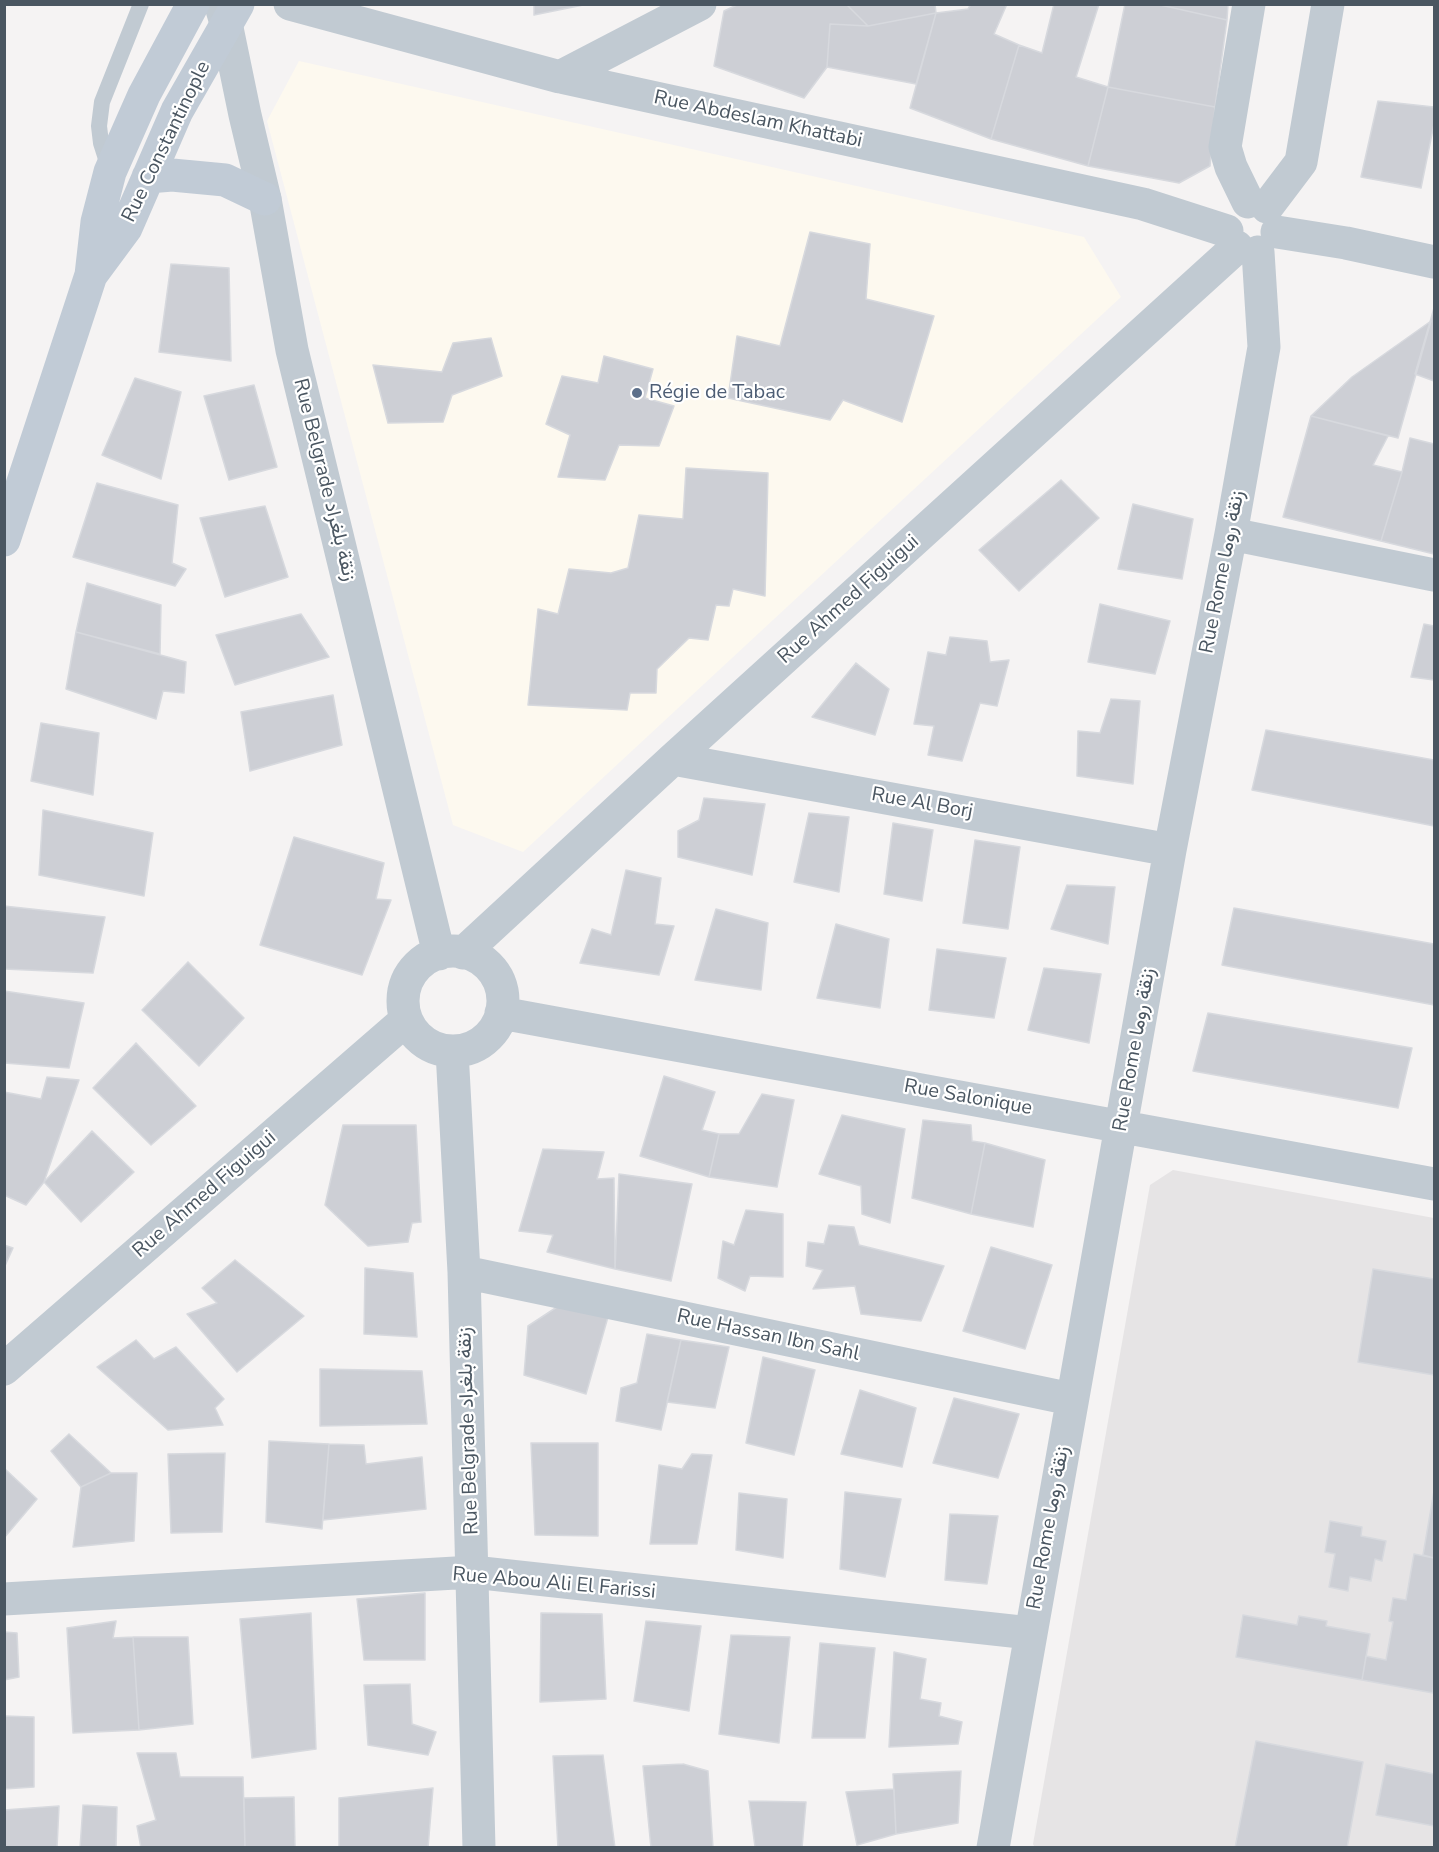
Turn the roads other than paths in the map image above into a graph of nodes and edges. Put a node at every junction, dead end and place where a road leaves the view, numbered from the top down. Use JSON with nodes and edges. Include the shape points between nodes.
{"nodes":[{"id":1,"x":141,"y":4,"type":"edge"},
{"id":2,"x":193,"y":4,"type":"edge"},
{"id":3,"x":290,"y":4,"type":"edge"},
{"id":4,"x":700,"y":4,"type":"edge"},
{"id":5,"x":1249,"y":4,"type":"edge"},
{"id":6,"x":1328,"y":4,"type":"edge"},
{"id":7,"x":228,"y":11,"type":"edge"},
{"id":8,"x":560,"y":77,"type":"junction"},
{"id":9,"x":110,"y":172,"type":"junction"},
{"id":10,"x":148,"y":177,"type":"junction"},
{"id":11,"x":265,"y":199,"type":"junction"},
{"id":12,"x":1252,"y":228,"type":"junction"},
{"id":13,"x":1434,"y":262,"type":"edge"},
{"id":14,"x":91,"y":275,"type":"junction"},
{"id":15,"x":1231,"y":534,"type":"junction"},
{"id":16,"x":4,"y":540,"type":"edge"},
{"id":17,"x":1434,"y":575,"type":"edge"},
{"id":18,"x":673,"y":759,"type":"junction"},
{"id":19,"x":1170,"y":850,"type":"junction"},
{"id":20,"x":451,"y":953,"type":"junction"},
{"id":21,"x":501,"y":1013,"type":"junction"},
{"id":22,"x":406,"y":1020,"type":"junction"},
{"id":23,"x":452,"y":1051,"type":"junction"},
{"id":24,"x":1121,"y":1126,"type":"junction"},
{"id":25,"x":1434,"y":1184,"type":"edge"},
{"id":26,"x":464,"y":1272,"type":"junction"},
{"id":27,"x":4,"y":1370,"type":"edge"},
{"id":28,"x":1071,"y":1400,"type":"junction"},
{"id":29,"x":473,"y":1572,"type":"junction"},
{"id":30,"x":4,"y":1599,"type":"edge"},
{"id":31,"x":1030,"y":1633,"type":"junction"},
{"id":32,"x":479,"y":1848,"type":"edge"},
{"id":33,"x":993,"y":1848,"type":"edge"}],
"edges":[{"from":1,"to":9,"type":"lane","via":[[102,102],[99,126]]},
{"from":2,"to":9,"type":"street","name":"Rue Constantinople","via":[[144,95]]},
{"from":3,"to":8,"type":"street","name":"Rue Abdeslam Khattabi"},
{"from":4,"to":8,"type":"street"},
{"from":5,"to":12,"type":"street","name":"Rue Rome زنقة روما","via":[[1225,147]]},
{"from":6,"to":12,"type":"street","via":[[1301,162]]},
{"from":7,"to":10,"type":"street","name":"Rue Constantinople"},
{"from":7,"to":11,"type":"street","name":"Rue Belgrade زنقة بلغراد","via":[[245,115]]},
{"from":8,"to":12,"type":"street","name":"Rue Abdeslam Khattabi"},
{"from":9,"to":14,"type":"street","name":"Rue Constantinople","via":[[97,222]]},
{"from":10,"to":11,"type":"street","via":[[225,180]]},
{"from":10,"to":14,"type":"street","name":"Rue Constantinople","via":[[126,228]]},
{"from":11,"to":20,"type":"street","name":"Rue Belgrade زنقة بلغراد","via":[[292,350]]},
{"from":12,"to":13,"type":"street","name":"Rue Abdeslam Khattabi"},
{"from":12,"to":15,"type":"street","name":"Rue Rome زنقة روما","via":[[1264,347]]},
{"from":12,"to":18,"type":"street","name":"Rue Ahmed Figuigui"},
{"from":14,"to":16,"type":"street","name":"Rue Constantinople"},
{"from":15,"to":17,"type":"street"},
{"from":15,"to":19,"type":"street","name":"Rue Rome زنقة روما"},
{"from":18,"to":19,"type":"street","name":"Rue Al Borj"},
{"from":18,"to":20,"type":"street","name":"Rue Ahmed Figuigui"},
{"from":19,"to":24,"type":"street","name":"Rue Rome زنقة روما"},
{"from":20,"to":21,"type":"street","via":[[484,963],[495,975],[502,998]]},
{"from":20,"to":22,"type":"street","via":[[425,960],[408,979],[403,1003]]},
{"from":21,"to":23,"type":"street","via":[[495,1028],[483,1040]]},
{"from":21,"to":24,"type":"street","name":"Rue Salonique"},
{"from":22,"to":23,"type":"street","via":[[428,1044]]},
{"from":22,"to":27,"type":"street","name":"Rue Ahmed Figuigui"},
{"from":23,"to":26,"type":"street","name":"Rue Belgrade زنقة بلغراد"},
{"from":24,"to":25,"type":"street","name":"Rue Salonique"},
{"from":24,"to":28,"type":"street","name":"Rue Rome زنقة روما"},
{"from":26,"to":28,"type":"street","name":"Rue Hassan Ibn Sahl"},
{"from":26,"to":29,"type":"street","name":"Rue Belgrade زنقة بلغراد"},
{"from":28,"to":31,"type":"street","name":"Rue Rome زنقة روما"},
{"from":29,"to":30,"type":"street","name":"Rue Abou Ali El Farissi"},
{"from":29,"to":31,"type":"street","name":"Rue Abou Ali El Farissi"},
{"from":29,"to":32,"type":"street","name":"Rue Belgrade زنقة بلغراد"},
{"from":31,"to":33,"type":"street","name":"Rue Rome زنقة روما"}]}
